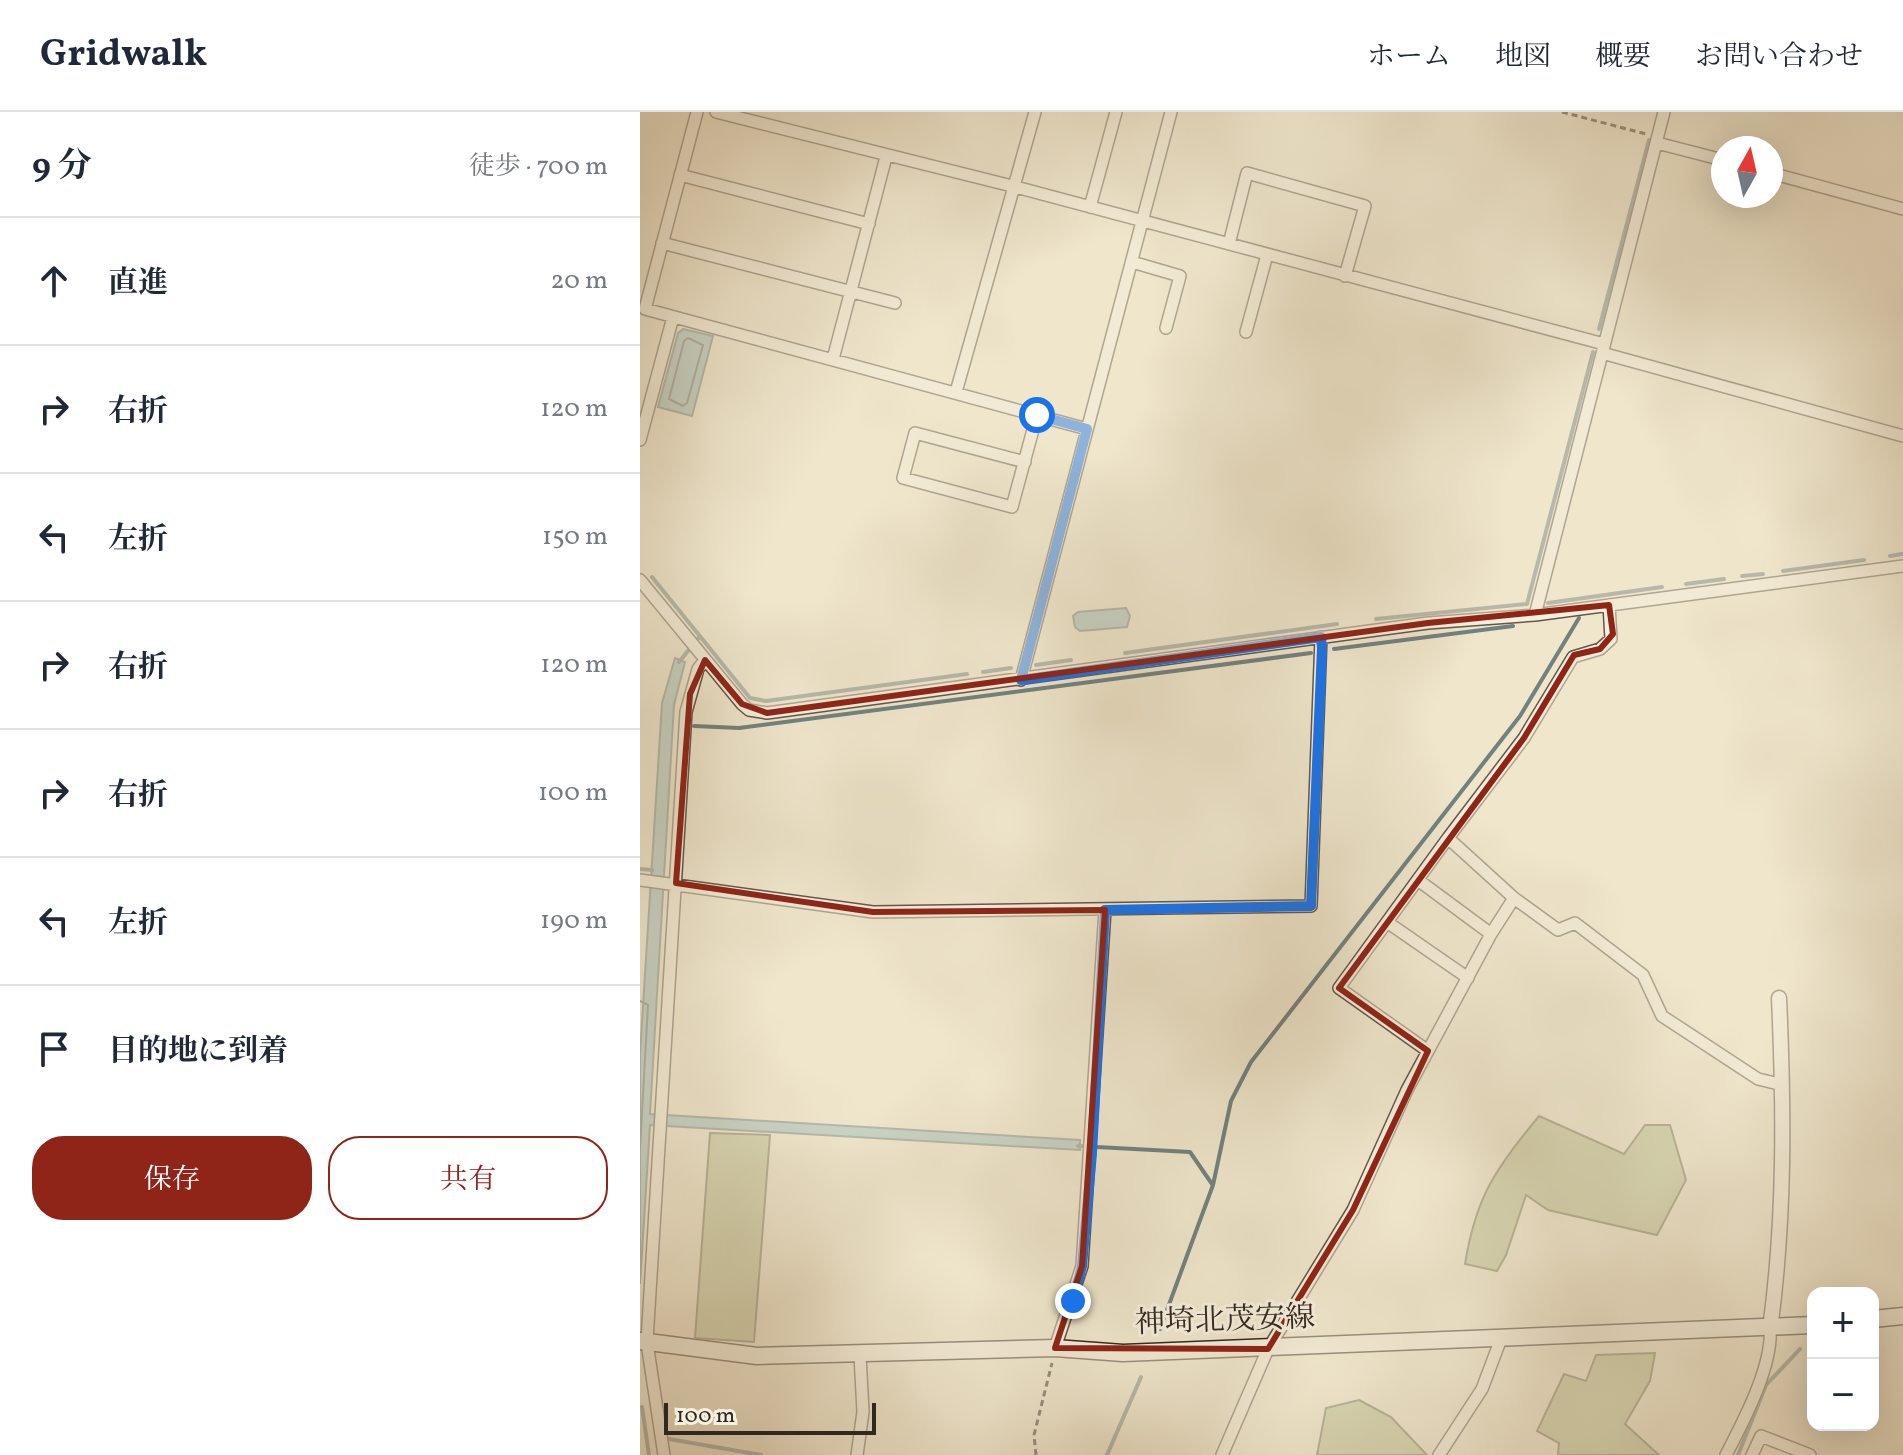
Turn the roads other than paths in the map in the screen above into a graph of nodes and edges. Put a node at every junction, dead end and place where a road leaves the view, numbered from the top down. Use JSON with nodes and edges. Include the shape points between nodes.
{"nodes":[{"id":1,"x":697,"y":112,"type":"edge"},
{"id":2,"x":716,"y":112,"type":"edge"},
{"id":3,"x":1035,"y":112,"type":"edge"},
{"id":4,"x":1116,"y":112,"type":"edge"},
{"id":5,"x":1171,"y":112,"type":"edge"},
{"id":6,"x":1664,"y":112,"type":"edge"},
{"id":7,"x":1657,"y":140,"type":"junction"},
{"id":8,"x":1711,"y":156,"type":"edge"},
{"id":9,"x":886,"y":157,"type":"junction"},
{"id":10,"x":680,"y":175,"type":"junction"},
{"id":11,"x":1783,"y":176,"type":"edge"},
{"id":12,"x":1016,"y":187,"type":"junction"},
{"id":13,"x":1090,"y":207,"type":"junction"},
{"id":14,"x":1903,"y":209,"type":"edge"},
{"id":15,"x":1143,"y":221,"type":"junction"},
{"id":16,"x":869,"y":224,"type":"junction"},
{"id":17,"x":662,"y":243,"type":"junction"},
{"id":18,"x":1229,"y":244,"type":"junction"},
{"id":19,"x":1267,"y":255,"type":"junction"},
{"id":20,"x":1132,"y":262,"type":"junction"},
{"id":21,"x":1345,"y":276,"type":"junction"},
{"id":22,"x":851,"y":290,"type":"junction"},
{"id":23,"x":895,"y":303,"type":"dead end"},
{"id":24,"x":673,"y":317,"type":"junction"},
{"id":25,"x":1166,"y":328,"type":"dead end"},
{"id":26,"x":1246,"y":332,"type":"dead end"},
{"id":27,"x":1603,"y":348,"type":"junction"},
{"id":28,"x":833,"y":359,"type":"junction"},
{"id":29,"x":956,"y":392,"type":"junction"},
{"id":30,"x":1037,"y":415,"type":"junction"},
{"id":31,"x":1087,"y":429,"type":"junction"},
{"id":32,"x":1903,"y":436,"type":"edge"},
{"id":33,"x":640,"y":440,"type":"edge"},
{"id":34,"x":1025,"y":462,"type":"junction"},
{"id":35,"x":1903,"y":566,"type":"edge"},
{"id":36,"x":640,"y":580,"type":"edge"},
{"id":37,"x":1609,"y":605,"type":"junction"},
{"id":38,"x":1535,"y":615,"type":"junction"},
{"id":39,"x":1321,"y":637,"type":"junction"},
{"id":40,"x":705,"y":660,"type":"junction"},
{"id":41,"x":1021,"y":680,"type":"junction"},
{"id":42,"x":1448,"y":838,"type":"junction"},
{"id":43,"x":644,"y":880,"type":"edge"},
{"id":44,"x":1418,"y":880,"type":"junction"},
{"id":45,"x":671,"y":882,"type":"junction"},
{"id":46,"x":1514,"y":898,"type":"junction"},
{"id":47,"x":1105,"y":910,"type":"junction"},
{"id":48,"x":1387,"y":922,"type":"junction"},
{"id":49,"x":1491,"y":934,"type":"junction"},
{"id":50,"x":1468,"y":978,"type":"junction"},
{"id":51,"x":1779,"y":998,"type":"dead end"},
{"id":52,"x":1428,"y":1051,"type":"junction"},
{"id":53,"x":1783,"y":1085,"type":"junction"},
{"id":54,"x":1903,"y":1316,"type":"edge"},
{"id":55,"x":1879,"y":1318,"type":"edge"},
{"id":56,"x":1807,"y":1326,"type":"edge"},
{"id":57,"x":1770,"y":1329,"type":"junction"},
{"id":58,"x":1502,"y":1336,"type":"junction"},
{"id":59,"x":644,"y":1342,"type":"edge"},
{"id":60,"x":1055,"y":1348,"type":"junction"},
{"id":61,"x":1268,"y":1349,"type":"junction"},
{"id":62,"x":860,"y":1355,"type":"junction"},
{"id":63,"x":664,"y":1455,"type":"edge"},
{"id":64,"x":857,"y":1455,"type":"edge"},
{"id":65,"x":1222,"y":1455,"type":"edge"},
{"id":66,"x":1439,"y":1455,"type":"edge"},
{"id":67,"x":1726,"y":1455,"type":"edge"},
{"id":68,"x":1752,"y":1455,"type":"edge"},
{"id":69,"x":1810,"y":1455,"type":"edge"}],
"edges":[{"from":1,"to":10,"type":"street"},
{"from":2,"to":9,"type":"street"},
{"from":3,"to":12,"type":"street"},
{"from":4,"to":13,"type":"street"},
{"from":5,"to":15,"type":"street"},
{"from":6,"to":7,"type":"street"},
{"from":7,"to":8,"type":"street"},
{"from":7,"to":27,"type":"street"},
{"from":9,"to":12,"type":"street"},
{"from":9,"to":16,"type":"street"},
{"from":10,"to":16,"type":"street"},
{"from":10,"to":17,"type":"street"},
{"from":11,"to":14,"type":"street"},
{"from":12,"to":13,"type":"street"},
{"from":12,"to":29,"type":"street"},
{"from":13,"to":15,"type":"street"},
{"from":15,"to":18,"type":"street"},
{"from":15,"to":20,"type":"street"},
{"from":16,"to":22,"type":"street"},
{"from":17,"to":22,"type":"street"},
{"from":17,"to":24,"type":"street","via":[[645,309]]},
{"from":18,"to":19,"type":"street"},
{"from":18,"to":21,"type":"street","via":[[1247,173],[1262,177],[1365,206]]},
{"from":19,"to":21,"type":"street"},
{"from":19,"to":26,"type":"street"},
{"from":20,"to":25,"type":"street","via":[[1180,276]]},
{"from":20,"to":31,"type":"street"},
{"from":21,"to":27,"type":"street"},
{"from":22,"to":23,"type":"street"},
{"from":22,"to":28,"type":"street"},
{"from":24,"to":28,"type":"street"},
{"from":24,"to":33,"type":"street"},
{"from":27,"to":32,"type":"street"},
{"from":27,"to":38,"type":"street"},
{"from":28,"to":29,"type":"street"},
{"from":29,"to":30,"type":"street"},
{"from":30,"to":31,"type":"street"},
{"from":30,"to":34,"type":"street"},
{"from":31,"to":41,"type":"street"},
{"from":34,"to":34,"type":"street","via":[[1012,507],[903,478],[915,433]]},
{"from":35,"to":37,"type":"street"},
{"from":36,"to":40,"type":"street"},
{"from":37,"to":38,"type":"street"},
{"from":37,"to":42,"type":"street","via":[[1611,639],[1600,649],[1573,657],[1524,738]]},
{"from":38,"to":39,"type":"street"},
{"from":39,"to":41,"type":"street"},
{"from":39,"to":47,"type":"street","via":[[1311,906]]},
{"from":40,"to":41,"type":"street","via":[[749,710],[767,713]]},
{"from":40,"to":45,"type":"street","via":[[686,712]]},
{"from":42,"to":44,"type":"street"},
{"from":42,"to":46,"type":"street"},
{"from":43,"to":45,"type":"street"},
{"from":44,"to":48,"type":"street"},
{"from":44,"to":49,"type":"street"},
{"from":45,"to":47,"type":"street","via":[[873,912]]},
{"from":45,"to":59,"type":"street"},
{"from":46,"to":49,"type":"street"},
{"from":46,"to":53,"type":"street","via":[[1558,930],[1575,923],[1643,975],[1662,1016],[1758,1079]]},
{"from":47,"to":60,"type":"street","via":[[1082,1266]]},
{"from":48,"to":50,"type":"street"},
{"from":48,"to":52,"type":"street","via":[[1339,988]]},
{"from":49,"to":50,"type":"street"},
{"from":50,"to":52,"type":"street"},
{"from":51,"to":53,"type":"street"},
{"from":52,"to":61,"type":"street","via":[[1353,1210]]},
{"from":53,"to":57,"type":"street","via":[[1781,1250]]},
{"from":54,"to":55,"type":"main road"},
{"from":56,"to":57,"type":"main road","name":"神埼北茂安線"},
{"from":57,"to":58,"type":"main road","name":"神埼北茂安線"},
{"from":57,"to":67,"type":"street","via":[[1761,1374]]},
{"from":58,"to":61,"type":"main road","name":"神埼北茂安線"},
{"from":58,"to":66,"type":"street","via":[[1482,1389]]},
{"from":59,"to":62,"type":"main road","name":"神埼北茂安線","via":[[757,1356]]},
{"from":59,"to":63,"type":"street"},
{"from":60,"to":61,"type":"main road","name":"神埼北茂安線","via":[[1123,1353]]},
{"from":60,"to":62,"type":"main road","name":"神埼北茂安線"},
{"from":61,"to":65,"type":"street"},
{"from":62,"to":64,"type":"street","via":[[863,1412]]},
{"from":68,"to":69,"type":"street","via":[[1761,1436]]}]}
